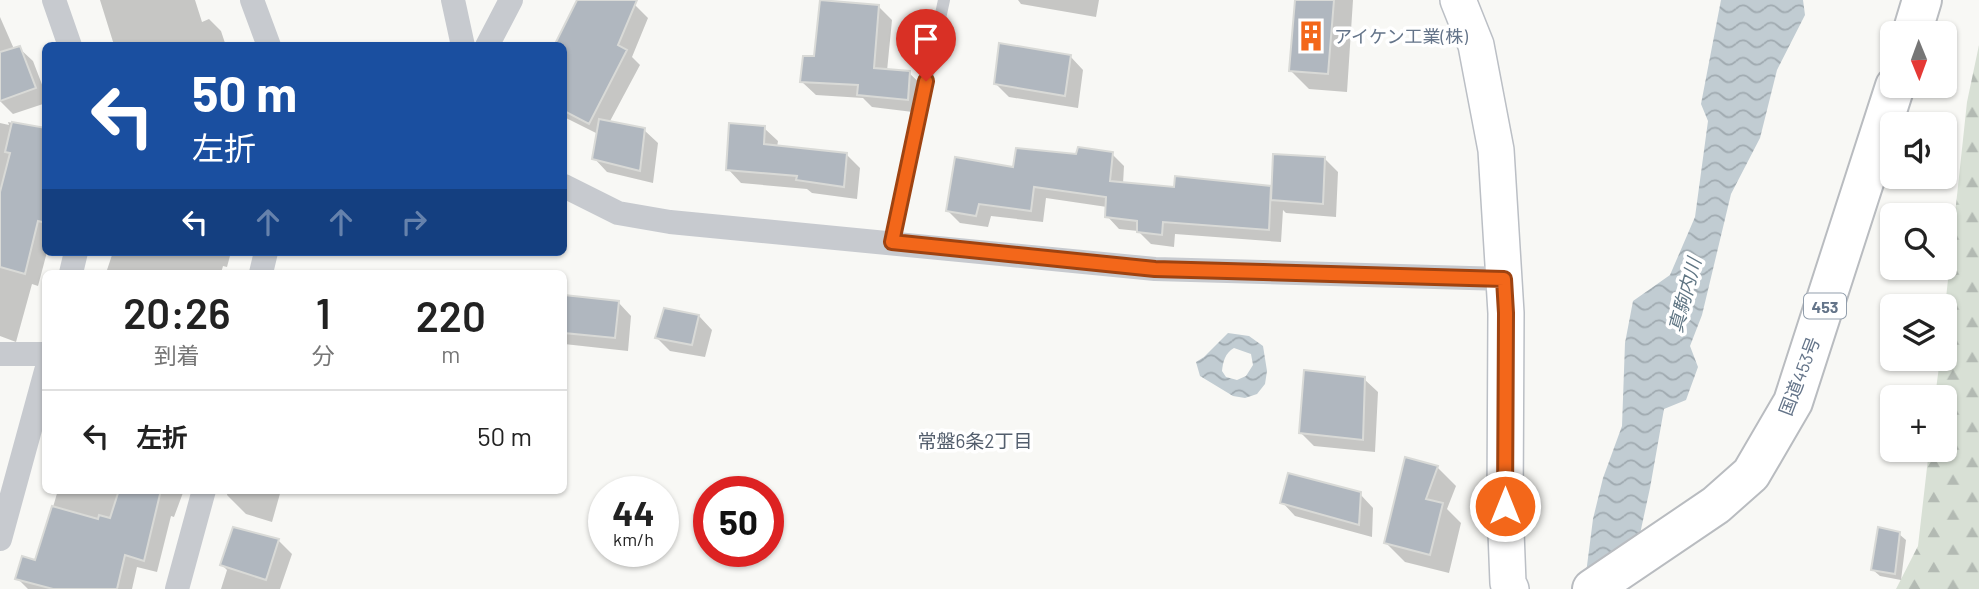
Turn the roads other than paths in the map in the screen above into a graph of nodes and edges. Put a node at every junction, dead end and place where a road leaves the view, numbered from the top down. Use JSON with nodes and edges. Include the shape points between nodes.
{"nodes":[{"id":1,"x":54,"y":0,"type":"edge"},
{"id":2,"x":252,"y":0,"type":"edge"},
{"id":3,"x":453,"y":0,"type":"edge"},
{"id":4,"x":511,"y":0,"type":"edge"},
{"id":5,"x":944,"y":0,"type":"edge"},
{"id":6,"x":1458,"y":0,"type":"edge"},
{"id":7,"x":1922,"y":0,"type":"edge"},
{"id":8,"x":1916,"y":21,"type":"edge"},
{"id":9,"x":69,"y":42,"type":"edge"},
{"id":10,"x":268,"y":42,"type":"edge"},
{"id":11,"x":462,"y":42,"type":"edge"},
{"id":12,"x":489,"y":42,"type":"edge"},
{"id":13,"x":1891,"y":98,"type":"edge"},
{"id":14,"x":567,"y":188,"type":"edge"},
{"id":15,"x":892,"y":242,"type":"junction"},
{"id":16,"x":1504,"y":279,"type":"junction"},
{"id":17,"x":0,"y":354,"type":"edge"},
{"id":18,"x":42,"y":354,"type":"edge"},
{"id":19,"x":42,"y":386,"type":"edge"},
{"id":20,"x":203,"y":494,"type":"edge"},
{"id":21,"x":0,"y":539,"type":"edge"},
{"id":22,"x":177,"y":589,"type":"edge"},
{"id":23,"x":1511,"y":589,"type":"edge"},
{"id":24,"x":1592,"y":589,"type":"edge"}],
"edges":[{"from":1,"to":9,"type":"street"},
{"from":2,"to":10,"type":"street"},
{"from":3,"to":11,"type":"street"},
{"from":4,"to":12,"type":"street"},
{"from":5,"to":15,"type":"lane"},
{"from":6,"to":16,"type":"main road","via":[[1476,45],[1496,150]]},
{"from":7,"to":8,"type":"highway"},
{"from":13,"to":24,"type":"highway","name":"国道453号","number":"453","via":[[1793,402],[1751,474],[1716,505]]},
{"from":14,"to":15,"type":"street","via":[[618,213],[670,222]]},
{"from":15,"to":16,"type":"street","via":[[1155,269]]},
{"from":16,"to":23,"type":"main road","via":[[1505,506]]},
{"from":17,"to":18,"type":"street"},
{"from":19,"to":21,"type":"street"},
{"from":20,"to":22,"type":"street"}]}
